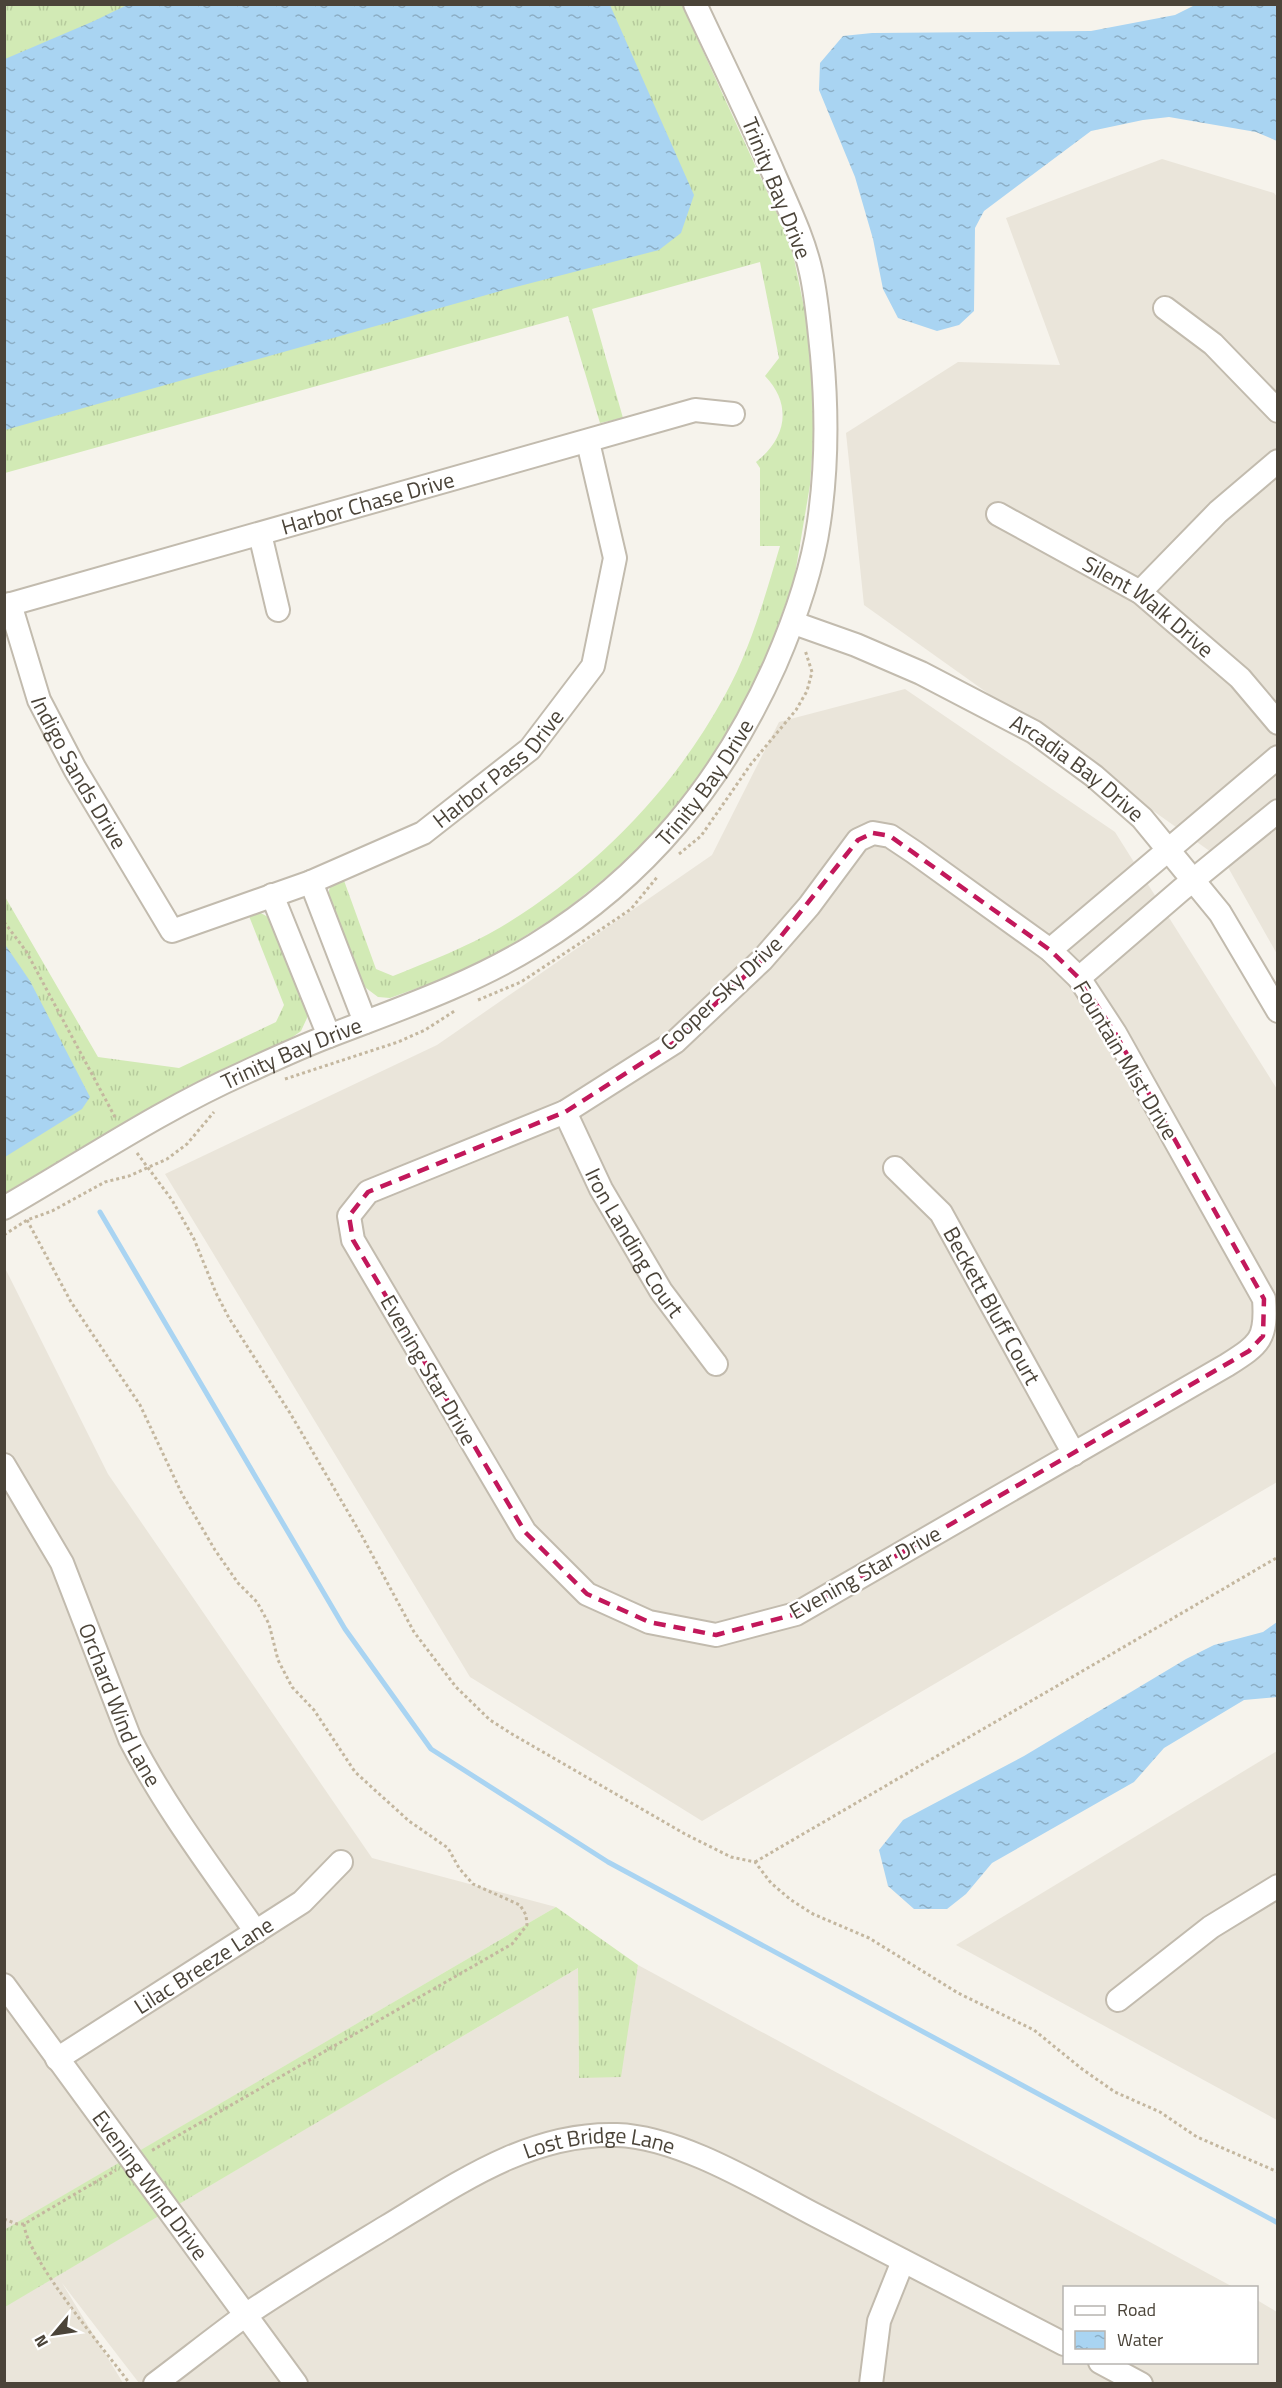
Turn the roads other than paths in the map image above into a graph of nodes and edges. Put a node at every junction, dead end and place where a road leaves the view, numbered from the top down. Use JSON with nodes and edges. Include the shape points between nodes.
{"nodes":[{"id":1,"x":695,"y":4,"type":"edge"},
{"id":2,"x":1165,"y":308,"type":"dead end"},
{"id":3,"x":1278,"y":411,"type":"edge"},
{"id":4,"x":733,"y":414,"type":"dead end"},
{"id":5,"x":588,"y":441,"type":"junction"},
{"id":6,"x":1278,"y":461,"type":"edge"},
{"id":7,"x":998,"y":514,"type":"dead end"},
{"id":8,"x":260,"y":534,"type":"junction"},
{"id":9,"x":1140,"y":592,"type":"junction"},
{"id":10,"x":7,"y":605,"type":"edge"},
{"id":11,"x":278,"y":610,"type":"dead end"},
{"id":12,"x":794,"y":623,"type":"junction"},
{"id":13,"x":1278,"y":723,"type":"edge"},
{"id":14,"x":1278,"y":757,"type":"edge"},
{"id":15,"x":1278,"y":811,"type":"edge"},
{"id":16,"x":873,"y":833,"type":"joint"},
{"id":17,"x":1167,"y":849,"type":"junction"},
{"id":18,"x":1193,"y":880,"type":"junction"},
{"id":19,"x":311,"y":882,"type":"junction"},
{"id":20,"x":272,"y":896,"type":"junction"},
{"id":21,"x":172,"y":931,"type":"joint"},
{"id":22,"x":1050,"y":950,"type":"junction"},
{"id":23,"x":1078,"y":978,"type":"junction"},
{"id":24,"x":1278,"y":1011,"type":"edge"},
{"id":25,"x":365,"y":1022,"type":"junction"},
{"id":26,"x":329,"y":1036,"type":"junction"},
{"id":27,"x":565,"y":1112,"type":"junction"},
{"id":28,"x":895,"y":1168,"type":"dead end"},
{"id":29,"x":4,"y":1208,"type":"edge"},
{"id":30,"x":349,"y":1216,"type":"joint"},
{"id":31,"x":1263,"y":1335,"type":"joint"},
{"id":32,"x":716,"y":1364,"type":"dead end"},
{"id":33,"x":1074,"y":1454,"type":"junction"},
{"id":34,"x":4,"y":1466,"type":"edge"},
{"id":35,"x":341,"y":1862,"type":"dead end"},
{"id":36,"x":1278,"y":1886,"type":"edge"},
{"id":37,"x":256,"y":1932,"type":"junction"},
{"id":38,"x":4,"y":1985,"type":"edge"},
{"id":39,"x":1118,"y":2000,"type":"dead end"},
{"id":40,"x":57,"y":2059,"type":"junction"},
{"id":41,"x":903,"y":2260,"type":"junction"},
{"id":42,"x":247,"y":2315,"type":"junction"},
{"id":43,"x":1063,"y":2343,"type":"edge"},
{"id":44,"x":1104,"y":2364,"type":"edge"},
{"id":45,"x":155,"y":2384,"type":"edge"},
{"id":46,"x":296,"y":2384,"type":"edge"},
{"id":47,"x":871,"y":2384,"type":"edge"},
{"id":48,"x":1141,"y":2384,"type":"edge"}],
"edges":[{"from":1,"to":12,"type":"street","name":"Trinity Bay Drive","via":[[769,161],[811,271],[825,391],[825,447],[819,521]]},
{"from":2,"to":3,"type":"street","via":[[1213,344]]},
{"from":4,"to":5,"type":"street","name":"Harbor Chase Drive","via":[[695,410]]},
{"from":5,"to":8,"type":"street","name":"Harbor Chase Drive"},
{"from":5,"to":19,"type":"street","name":"Harbor Pass Drive","via":[[615,558],[592,666],[530,749],[423,833]]},
{"from":6,"to":9,"type":"street","via":[[1218,512]]},
{"from":7,"to":9,"type":"street","name":"Silent Walk Drive"},
{"from":8,"to":10,"type":"street","name":"Harbor Chase Drive"},
{"from":8,"to":11,"type":"street"},
{"from":9,"to":13,"type":"street","name":"Silent Walk Drive","via":[[1239,678]]},
{"from":10,"to":21,"type":"street","name":"Indigo Sands Drive","via":[[39,700],[75,769]]},
{"from":12,"to":17,"type":"street","name":"Arcadia Bay Drive","via":[[921,673],[1035,732],[1134,811]]},
{"from":12,"to":25,"type":"street","name":"Trinity Bay Drive","via":[[739,738],[699,798],[650,855],[581,914],[487,973]]},
{"from":14,"to":17,"type":"street"},
{"from":15,"to":18,"type":"street"},
{"from":16,"to":22,"type":"street","name":"Fountain Mist Drive","via":[[890,836]]},
{"from":16,"to":27,"type":"street","name":"Cooper Sky Drive","via":[[858,840],[762,960],[675,1042]]},
{"from":17,"to":18,"type":"street","name":"Arcadia Bay Drive"},
{"from":17,"to":22,"type":"street"},
{"from":18,"to":23,"type":"street"},
{"from":18,"to":24,"type":"street","name":"Arcadia Bay Drive","via":[[1220,913]]},
{"from":19,"to":20,"type":"street","name":"Harbor Pass Drive"},
{"from":19,"to":25,"type":"street"},
{"from":20,"to":21,"type":"street","name":"Harbor Pass Drive"},
{"from":20,"to":26,"type":"street"},
{"from":22,"to":23,"type":"street","name":"Fountain Mist Drive"},
{"from":23,"to":31,"type":"street","name":"Fountain Mist Drive","via":[[1115,1033],[1264,1299]]},
{"from":25,"to":26,"type":"street","name":"Trinity Bay Drive"},
{"from":26,"to":29,"type":"street","name":"Trinity Bay Drive","via":[[171,1110]]},
{"from":27,"to":30,"type":"street","name":"Cooper Sky Drive","via":[[368,1192]]},
{"from":27,"to":32,"type":"street","name":"Iron Landing Court","via":[[601,1189],[655,1281]]},
{"from":28,"to":33,"type":"street","name":"Beckett Bluff Court","via":[[941,1213]]},
{"from":30,"to":33,"type":"street","name":"Evening Star Drive","via":[[353,1240],[525,1532],[588,1594],[649,1622],[716,1635],[796,1614]]},
{"from":31,"to":33,"type":"street","name":"Evening Star Drive","via":[[1249,1351],[1227,1365]]},
{"from":34,"to":37,"type":"street","name":"Orchard Wind Lane","via":[[62,1563],[143,1765]]},
{"from":35,"to":37,"type":"street","name":"Lilac Breeze Lane","via":[[302,1902]]},
{"from":36,"to":39,"type":"street","via":[[1211,1927]]},
{"from":37,"to":40,"type":"street","name":"Lilac Breeze Lane"},
{"from":38,"to":40,"type":"street","name":"Evening Wind Drive"},
{"from":40,"to":42,"type":"street","name":"Evening Wind Drive"},
{"from":41,"to":42,"type":"street","name":"Lost Bridge Lane","via":[[693,2154],[620,2135],[597,2136],[551,2142],[511,2155]]},
{"from":41,"to":43,"type":"street","name":"Lost Bridge Lane"},
{"from":41,"to":47,"type":"street","via":[[879,2321]]},
{"from":42,"to":45,"type":"street","name":"Lost Bridge Lane"},
{"from":42,"to":46,"type":"street","name":"Evening Wind Drive"},
{"from":44,"to":48,"type":"street"}]}
